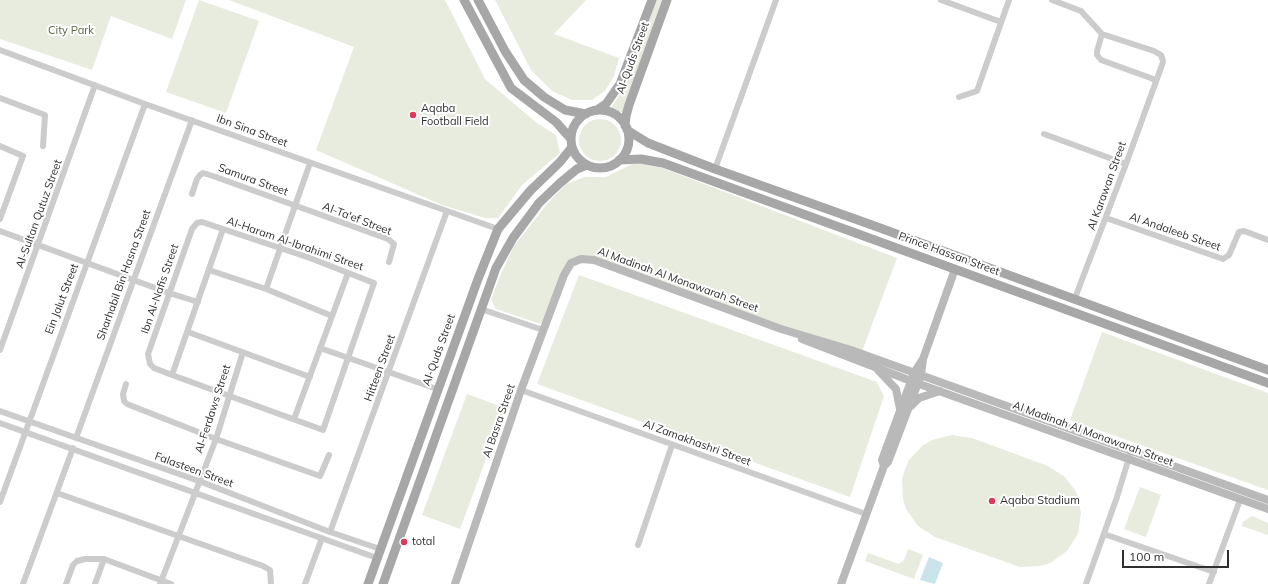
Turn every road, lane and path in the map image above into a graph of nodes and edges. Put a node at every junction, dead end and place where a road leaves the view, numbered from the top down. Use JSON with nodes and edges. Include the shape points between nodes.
{"nodes":[{"id":1,"x":464,"y":0,"type":"edge"},
{"id":2,"x":478,"y":0,"type":"edge"},
{"id":3,"x":652,"y":0,"type":"edge"},
{"id":4,"x":667,"y":0,"type":"edge"},
{"id":5,"x":776,"y":0,"type":"edge"},
{"id":6,"x":940,"y":0,"type":"edge"},
{"id":7,"x":1010,"y":0,"type":"edge"},
{"id":8,"x":1052,"y":0,"type":"edge"},
{"id":9,"x":1001,"y":22,"type":"junction"},
{"id":10,"x":1102,"y":34,"type":"junction"},
{"id":11,"x":0,"y":50,"type":"edge"},
{"id":12,"x":1156,"y":80,"type":"junction"},
{"id":13,"x":95,"y":85,"type":"junction"},
{"id":14,"x":960,"y":96,"type":"dead end"},
{"id":15,"x":0,"y":98,"type":"edge"},
{"id":16,"x":145,"y":104,"type":"junction"},
{"id":17,"x":597,"y":110,"type":"junction"},
{"id":18,"x":586,"y":114,"type":"junction"},
{"id":19,"x":192,"y":120,"type":"junction"},
{"id":20,"x":626,"y":128,"type":"junction"},
{"id":21,"x":1044,"y":134,"type":"dead end"},
{"id":22,"x":572,"y":143,"type":"junction"},
{"id":23,"x":0,"y":146,"type":"edge"},
{"id":24,"x":43,"y":146,"type":"dead end"},
{"id":25,"x":619,"y":160,"type":"junction"},
{"id":26,"x":310,"y":163,"type":"junction"},
{"id":27,"x":1126,"y":164,"type":"junction"},
{"id":28,"x":587,"y":165,"type":"junction"},
{"id":29,"x":715,"y":169,"type":"junction"},
{"id":30,"x":192,"y":194,"type":"dead end"},
{"id":31,"x":296,"y":207,"type":"junction"},
{"id":32,"x":448,"y":211,"type":"junction"},
{"id":33,"x":1106,"y":218,"type":"junction"},
{"id":34,"x":0,"y":219,"type":"edge"},
{"id":35,"x":197,"y":223,"type":"joint"},
{"id":36,"x":879,"y":227,"type":"junction"},
{"id":37,"x":223,"y":229,"type":"junction"},
{"id":38,"x":498,"y":229,"type":"junction"},
{"id":39,"x":0,"y":231,"type":"edge"},
{"id":40,"x":876,"y":239,"type":"junction"},
{"id":41,"x":1268,"y":240,"type":"edge"},
{"id":42,"x":38,"y":244,"type":"junction"},
{"id":43,"x":280,"y":248,"type":"junction"},
{"id":44,"x":389,"y":262,"type":"dead end"},
{"id":45,"x":87,"y":263,"type":"junction"},
{"id":46,"x":568,"y":267,"type":"joint"},
{"id":47,"x":955,"y":268,"type":"junction"},
{"id":48,"x":209,"y":270,"type":"junction"},
{"id":49,"x":348,"y":273,"type":"junction"},
{"id":50,"x":133,"y":279,"type":"junction"},
{"id":51,"x":266,"y":289,"type":"junction"},
{"id":52,"x":169,"y":293,"type":"junction"},
{"id":53,"x":1075,"y":298,"type":"junction"},
{"id":54,"x":198,"y":302,"type":"junction"},
{"id":55,"x":481,"y":309,"type":"junction"},
{"id":56,"x":332,"y":316,"type":"junction"},
{"id":57,"x":1147,"y":326,"type":"junction"},
{"id":58,"x":782,"y":329,"type":"junction"},
{"id":59,"x":543,"y":330,"type":"junction"},
{"id":60,"x":188,"y":332,"type":"junction"},
{"id":61,"x":1143,"y":337,"type":"junction"},
{"id":62,"x":320,"y":348,"type":"junction"},
{"id":63,"x":0,"y":350,"type":"edge"},
{"id":64,"x":242,"y":352,"type":"junction"},
{"id":65,"x":349,"y":358,"type":"junction"},
{"id":66,"x":876,"y":368,"type":"junction"},
{"id":67,"x":1268,"y":370,"type":"edge"},
{"id":68,"x":389,"y":372,"type":"junction"},
{"id":69,"x":172,"y":375,"type":"junction"},
{"id":70,"x":310,"y":376,"type":"junction"},
{"id":71,"x":916,"y":378,"type":"junction"},
{"id":72,"x":1268,"y":383,"type":"edge"},
{"id":73,"x":126,"y":384,"type":"dead end"},
{"id":74,"x":437,"y":390,"type":"junction"},
{"id":75,"x":521,"y":390,"type":"junction"},
{"id":76,"x":940,"y":390,"type":"junction"},
{"id":77,"x":229,"y":395,"type":"junction"},
{"id":78,"x":0,"y":411,"type":"edge"},
{"id":79,"x":904,"y":411,"type":"junction"},
{"id":80,"x":294,"y":419,"type":"junction"},
{"id":81,"x":28,"y":422,"type":"junction"},
{"id":82,"x":0,"y":423,"type":"edge"},
{"id":83,"x":25,"y":432,"type":"junction"},
{"id":84,"x":76,"y":438,"type":"junction"},
{"id":85,"x":216,"y":439,"type":"junction"},
{"id":86,"x":672,"y":445,"type":"junction"},
{"id":87,"x":73,"y":448,"type":"junction"},
{"id":88,"x":416,"y":451,"type":"junction"},
{"id":89,"x":329,"y":455,"type":"dead end"},
{"id":90,"x":1130,"y":455,"type":"junction"},
{"id":91,"x":428,"y":457,"type":"junction"},
{"id":92,"x":409,"y":469,"type":"junction"},
{"id":93,"x":423,"y":472,"type":"junction"},
{"id":94,"x":199,"y":481,"type":"junction"},
{"id":95,"x":196,"y":492,"type":"junction"},
{"id":96,"x":57,"y":493,"type":"junction"},
{"id":97,"x":1240,"y":500,"type":"junction"},
{"id":98,"x":1268,"y":500,"type":"edge"},
{"id":99,"x":0,"y":502,"type":"edge"},
{"id":100,"x":1268,"y":509,"type":"edge"},
{"id":101,"x":866,"y":514,"type":"junction"},
{"id":102,"x":330,"y":532,"type":"junction"},
{"id":103,"x":1104,"y":534,"type":"junction"},
{"id":104,"x":179,"y":536,"type":"junction"},
{"id":105,"x":322,"y":538,"type":"junction"},
{"id":106,"x":638,"y":545,"type":"dead end"},
{"id":107,"x":379,"y":554,"type":"junction"},
{"id":108,"x":104,"y":559,"type":"junction"},
{"id":109,"x":1214,"y":572,"type":"junction"},
{"id":110,"x":161,"y":582,"type":"edge"},
{"id":111,"x":23,"y":584,"type":"edge"},
{"id":112,"x":66,"y":584,"type":"edge"},
{"id":113,"x":95,"y":584,"type":"edge"},
{"id":114,"x":171,"y":584,"type":"edge"},
{"id":115,"x":271,"y":584,"type":"edge"},
{"id":116,"x":305,"y":584,"type":"edge"},
{"id":117,"x":368,"y":584,"type":"edge"},
{"id":118,"x":383,"y":584,"type":"edge"},
{"id":119,"x":455,"y":584,"type":"edge"},
{"id":120,"x":841,"y":584,"type":"edge"},
{"id":121,"x":1086,"y":584,"type":"edge"},
{"id":122,"x":1209,"y":584,"type":"edge"}],
"edges":[{"from":1,"to":22,"type":"main road","via":[[511,88],[556,122]]},
{"from":2,"to":18,"type":"main road","via":[[505,51],[524,80],[565,110]]},
{"from":3,"to":17,"type":"main road","name":"Al-Quds Street","via":[[620,84],[606,104]]},
{"from":4,"to":20,"type":"main road","name":"Al-Quds Street","via":[[629,105]]},
{"from":5,"to":29,"type":"street"},
{"from":6,"to":9,"type":"street"},
{"from":7,"to":9,"type":"street"},
{"from":8,"to":10,"type":"street","via":[[1081,11]]},
{"from":9,"to":14,"type":"street","via":[[977,91]]},
{"from":10,"to":12,"type":"street","via":[[1097,51],[1101,60]]},
{"from":10,"to":12,"type":"street","name":"Al Karawan Street","via":[[1160,55],[1163,61]]},
{"from":11,"to":13,"type":"street","name":"Ibn Sina Street"},
{"from":12,"to":27,"type":"street","name":"Al Karawan Street"},
{"from":13,"to":16,"type":"street","name":"Ibn Sina Street"},
{"from":13,"to":42,"type":"street","name":"Al-Sultan Qutuz Street"},
{"from":15,"to":24,"type":"street","via":[[45,115]]},
{"from":16,"to":19,"type":"street","name":"Ibn Sina Street"},
{"from":16,"to":45,"type":"street","name":"Ein Jalut Street"},
{"from":17,"to":18,"type":"main road"},
{"from":17,"to":20,"type":"main road","via":[[614,114]]},
{"from":18,"to":22,"type":"main road","via":[[577,122]]},
{"from":19,"to":26,"type":"street","name":"Ibn Sina Street"},
{"from":19,"to":50,"type":"street","name":"Sharhabil Bin Hasna Street"},
{"from":20,"to":25,"type":"main road","via":[[628,146]]},
{"from":20,"to":29,"type":"main road","name":"Prince Hassan Street","via":[[648,143]]},
{"from":21,"to":27,"type":"street"},
{"from":22,"to":28,"type":"main road","via":[[580,160]]},
{"from":22,"to":38,"type":"main road","name":"Al-Quds Street","via":[[560,162],[530,191]]},
{"from":23,"to":34,"type":"street","via":[[23,156]]},
{"from":25,"to":28,"type":"main road","via":[[607,167]]},
{"from":25,"to":40,"type":"main road","name":"Prince Hassan Street","via":[[641,159],[663,163]]},
{"from":26,"to":31,"type":"street"},
{"from":26,"to":32,"type":"street","name":"Ibn Sina Street"},
{"from":27,"to":33,"type":"street","name":"Al Karawan Street"},
{"from":28,"to":55,"type":"main road","via":[[577,169],[539,203],[496,268]]},
{"from":29,"to":36,"type":"main road","name":"Prince Hassan Street"},
{"from":30,"to":31,"type":"street","name":"Samura Street","via":[[197,179],[203,173]]},
{"from":31,"to":43,"type":"street"},
{"from":31,"to":44,"type":"street","name":"Al-Ta'ef Street","via":[[388,239],[394,244]]},
{"from":32,"to":38,"type":"street","name":"Ibn Sina Street"},
{"from":32,"to":68,"type":"street","name":"Hitteen Street"},
{"from":33,"to":41,"type":"street","name":"Al Andaleeb Street","via":[[1223,259],[1229,255],[1239,232],[1244,231]]},
{"from":33,"to":53,"type":"street","name":"Al Karawan Street"},
{"from":35,"to":37,"type":"street","name":"Al-Haram Al-Ibrahimi Street","via":[[202,222]]},
{"from":35,"to":52,"type":"street","name":"Ibn Al-Nafis Street","via":[[192,229]]},
{"from":36,"to":40,"type":"main road"},
{"from":36,"to":53,"type":"main road","name":"Prince Hassan Street"},
{"from":37,"to":43,"type":"street","name":"Al-Haram Al-Ibrahimi Street"},
{"from":37,"to":48,"type":"street"},
{"from":38,"to":74,"type":"main road","name":"Al-Quds Street"},
{"from":39,"to":42,"type":"street"},
{"from":40,"to":47,"type":"main road","name":"Prince Hassan Street"},
{"from":42,"to":45,"type":"street"},
{"from":42,"to":63,"type":"street","name":"Al-Sultan Qutuz Street"},
{"from":43,"to":49,"type":"street","name":"Al-Haram Al-Ibrahimi Street"},
{"from":43,"to":51,"type":"street"},
{"from":45,"to":50,"type":"street"},
{"from":45,"to":81,"type":"street","name":"Ein Jalut Street"},
{"from":46,"to":58,"type":"main road","name":"Al Madinah Al Monawarah Street","via":[[581,259],[594,260]]},
{"from":46,"to":59,"type":"main road","name":"Al Basra Street"},
{"from":47,"to":61,"type":"main road","name":"Prince Hassan Street"},
{"from":47,"to":71,"type":"main road"},
{"from":48,"to":51,"type":"street"},
{"from":48,"to":54,"type":"street"},
{"from":49,"to":56,"type":"street"},
{"from":49,"to":65,"type":"street","name":"Al-Haram Al-Ibrahimi Street","via":[[374,283]]},
{"from":50,"to":52,"type":"street"},
{"from":50,"to":84,"type":"street","name":"Sharhabil Bin Hasna Street"},
{"from":51,"to":56,"type":"street"},
{"from":52,"to":54,"type":"street"},
{"from":52,"to":69,"type":"street","name":"Ibn Al-Nafis Street","via":[[148,354],[150,364],[154,368]]},
{"from":53,"to":57,"type":"main road","name":"Prince Hassan Street"},
{"from":54,"to":60,"type":"street"},
{"from":55,"to":59,"type":"street"},
{"from":55,"to":91,"type":"main road"},
{"from":56,"to":62,"type":"street"},
{"from":57,"to":61,"type":"main road"},
{"from":57,"to":67,"type":"main road","name":"Prince Hassan Street"},
{"from":58,"to":66,"type":"main road"},
{"from":58,"to":71,"type":"main road","via":[[826,341]]},
{"from":59,"to":75,"type":"main road","name":"Al Basra Street"},
{"from":60,"to":64,"type":"street"},
{"from":60,"to":69,"type":"street"},
{"from":61,"to":72,"type":"main road","name":"Prince Hassan Street"},
{"from":62,"to":65,"type":"street"},
{"from":62,"to":70,"type":"street"},
{"from":64,"to":70,"type":"street"},
{"from":64,"to":77,"type":"street","name":"Al-Ferdaws Street"},
{"from":65,"to":68,"type":"street"},
{"from":65,"to":80,"type":"street","name":"Al-Haram Al-Ibrahimi Street","via":[[323,430]]},
{"from":66,"to":71,"type":"main road"},
{"from":66,"to":79,"type":"main road","via":[[896,389]]},
{"from":68,"to":74,"type":"street"},
{"from":68,"to":102,"type":"street","name":"Hitteen Street"},
{"from":69,"to":77,"type":"street"},
{"from":70,"to":80,"type":"street"},
{"from":71,"to":76,"type":"main road","name":"Al Madinah Al Monawarah Street"},
{"from":71,"to":79,"type":"main road"},
{"from":71,"to":90,"type":"main road","name":"Al Madinah Al Monawarah Street"},
{"from":73,"to":85,"type":"street","via":[[123,394],[127,404]]},
{"from":74,"to":88,"type":"main road","name":"Al-Quds Street"},
{"from":75,"to":86,"type":"street","name":"Al Zamakhashri Street"},
{"from":75,"to":119,"type":"main road","name":"Al Basra Street"},
{"from":76,"to":79,"type":"main road","via":[[919,398]]},
{"from":76,"to":90,"type":"main road","name":"Al Madinah Al Monawarah Street"},
{"from":77,"to":80,"type":"street"},
{"from":77,"to":85,"type":"street","name":"Al-Ferdaws Street"},
{"from":78,"to":81,"type":"street","name":"Falasteen Street"},
{"from":79,"to":101,"type":"main road","via":[[888,462],[884,466]]},
{"from":81,"to":83,"type":"street","name":"Ein Jalut Street"},
{"from":81,"to":84,"type":"street","name":"Falasteen Street"},
{"from":82,"to":83,"type":"street","name":"Falasteen Street"},
{"from":83,"to":87,"type":"street","name":"Falasteen Street"},
{"from":83,"to":99,"type":"street","name":"Ein Jalut Street"},
{"from":84,"to":94,"type":"street","name":"Falasteen Street"},
{"from":85,"to":89,"type":"street","via":[[320,476]]},
{"from":85,"to":94,"type":"street","name":"Al-Ferdaws Street"},
{"from":86,"to":101,"type":"street","name":"Al Zamakhashri Street"},
{"from":86,"to":106,"type":"street"},
{"from":87,"to":95,"type":"street","name":"Falasteen Street"},
{"from":87,"to":96,"type":"street"},
{"from":88,"to":91,"type":"main road","via":[[420,459]]},
{"from":88,"to":92,"type":"main road","name":"Al-Quds Street"},
{"from":90,"to":97,"type":"main road","name":"Al Madinah Al Monawarah Street"},
{"from":90,"to":98,"type":"main road","name":"Al Madinah Al Monawarah Street"},
{"from":90,"to":103,"type":"street"},
{"from":91,"to":93,"type":"main road"},
{"from":92,"to":93,"type":"main road","via":[[417,466]]},
{"from":92,"to":107,"type":"main road","name":"Al-Quds Street"},
{"from":93,"to":118,"type":"main road"},
{"from":94,"to":95,"type":"street","name":"Al-Ferdaws Street"},
{"from":94,"to":102,"type":"street","name":"Falasteen Street"},
{"from":95,"to":104,"type":"street","name":"Al-Ferdaws Street"},
{"from":95,"to":105,"type":"street","name":"Falasteen Street"},
{"from":96,"to":104,"type":"street"},
{"from":96,"to":111,"type":"street"},
{"from":97,"to":100,"type":"main road","name":"Al Madinah Al Monawarah Street"},
{"from":97,"to":109,"type":"street"},
{"from":101,"to":120,"type":"main road"},
{"from":102,"to":107,"type":"street","name":"Falasteen Street"},
{"from":103,"to":109,"type":"street"},
{"from":103,"to":121,"type":"street"},
{"from":104,"to":110,"type":"street","name":"Al-Ferdaws Street"},
{"from":104,"to":115,"type":"street","via":[[263,566],[270,570]]},
{"from":105,"to":107,"type":"street","name":"Falasteen Street"},
{"from":105,"to":116,"type":"street"},
{"from":107,"to":117,"type":"main road","name":"Al-Quds Street"},
{"from":108,"to":110,"type":"street"},
{"from":108,"to":112,"type":"street","via":[[77,561]]},
{"from":108,"to":113,"type":"street"},
{"from":109,"to":122,"type":"street"},
{"from":110,"to":114,"type":"street"}]}
